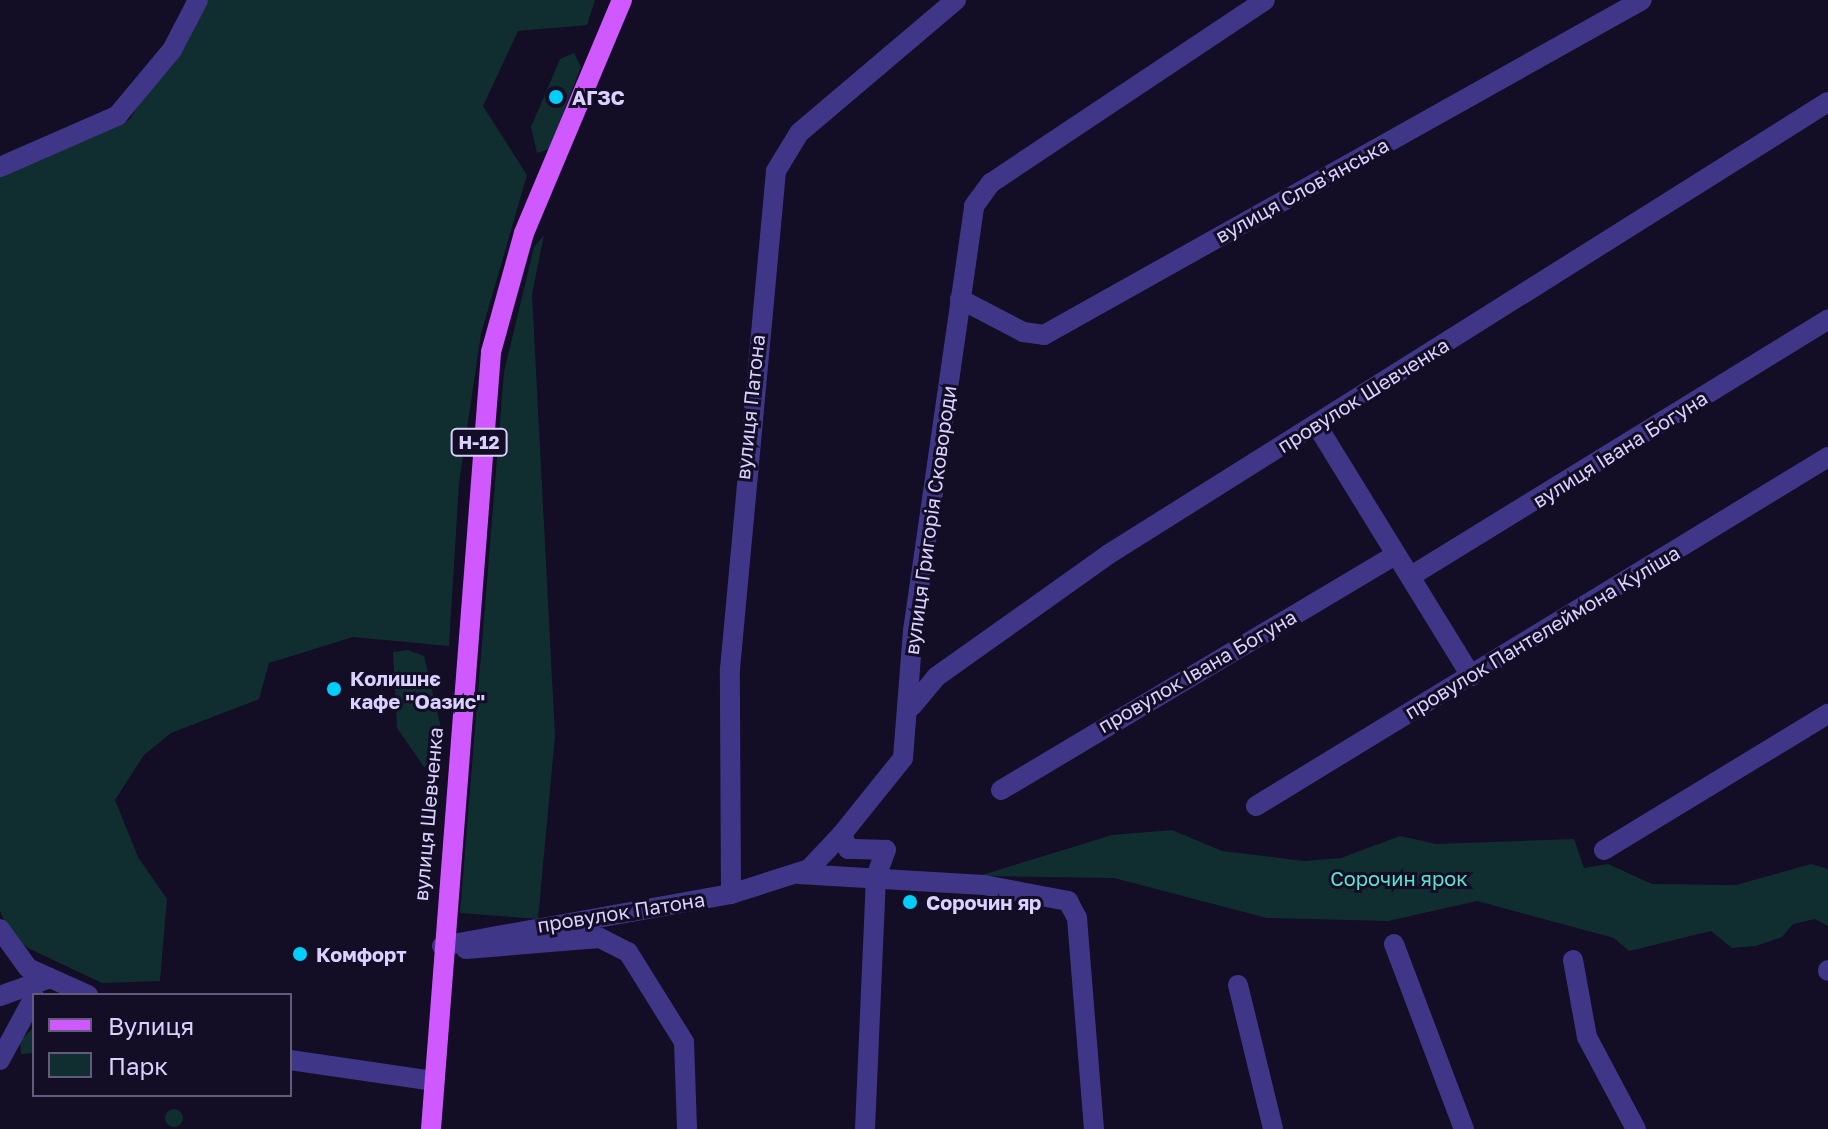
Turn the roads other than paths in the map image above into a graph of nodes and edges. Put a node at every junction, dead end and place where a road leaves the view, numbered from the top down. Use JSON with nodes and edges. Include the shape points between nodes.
{"nodes":[{"id":1,"x":198,"y":0,"type":"edge"},
{"id":2,"x":622,"y":0,"type":"edge"},
{"id":3,"x":956,"y":0,"type":"edge"},
{"id":4,"x":1265,"y":0,"type":"edge"},
{"id":5,"x":1642,"y":0,"type":"edge"},
{"id":6,"x":1828,"y":102,"type":"edge"},
{"id":7,"x":0,"y":167,"type":"edge"},
{"id":8,"x":960,"y":299,"type":"junction"},
{"id":9,"x":1828,"y":319,"type":"edge"},
{"id":10,"x":1316,"y":424,"type":"junction"},
{"id":11,"x":1828,"y":457,"type":"edge"},
{"id":12,"x":1395,"y":555,"type":"junction"},
{"id":13,"x":1411,"y":576,"type":"junction"},
{"id":14,"x":1471,"y":676,"type":"junction"},
{"id":15,"x":912,"y":706,"type":"junction"},
{"id":16,"x":1828,"y":714,"type":"edge"},
{"id":17,"x":1001,"y":790,"type":"dead end"},
{"id":18,"x":1256,"y":806,"type":"dead end"},
{"id":19,"x":842,"y":834,"type":"junction"},
{"id":20,"x":886,"y":850,"type":"junction"},
{"id":21,"x":1604,"y":850,"type":"dead end"},
{"id":22,"x":799,"y":874,"type":"junction"},
{"id":23,"x":876,"y":877,"type":"junction"},
{"id":24,"x":956,"y":883,"type":"junction"},
{"id":25,"x":731,"y":894,"type":"junction"},
{"id":26,"x":0,"y":929,"type":"edge"},
{"id":27,"x":1394,"y":944,"type":"dead end"},
{"id":28,"x":442,"y":946,"type":"junction"},
{"id":29,"x":1573,"y":960,"type":"dead end"},
{"id":30,"x":50,"y":978,"type":"junction"},
{"id":31,"x":1238,"y":985,"type":"dead end"},
{"id":32,"x":38,"y":993,"type":"edge"},
{"id":33,"x":84,"y":993,"type":"edge"},
{"id":34,"x":0,"y":996,"type":"edge"},
{"id":35,"x":32,"y":1001,"type":"edge"},
{"id":36,"x":0,"y":1060,"type":"edge"},
{"id":37,"x":292,"y":1060,"type":"edge"},
{"id":38,"x":434,"y":1081,"type":"junction"},
{"id":39,"x":431,"y":1129,"type":"edge"},
{"id":40,"x":687,"y":1129,"type":"edge"},
{"id":41,"x":865,"y":1129,"type":"edge"},
{"id":42,"x":1094,"y":1129,"type":"edge"},
{"id":43,"x":1273,"y":1129,"type":"edge"},
{"id":44,"x":1464,"y":1129,"type":"edge"},
{"id":45,"x":1636,"y":1129,"type":"edge"}],
"edges":[{"from":1,"to":7,"type":"street","via":[[172,50],[117,116]]},
{"from":2,"to":28,"type":"main road","name":"вулиця Шевченка","number":"Н-12","via":[[524,233],[491,352]]},
{"from":3,"to":25,"type":"street","name":"вулиця Патона","via":[[799,133],[776,171],[730,669]]},
{"from":4,"to":8,"type":"street","name":"вулиця Григорія Сковороди","via":[[985,188],[968,227]]},
{"from":5,"to":8,"type":"street","name":"вулиця Слов'янська","via":[[1044,335],[1023,332]]},
{"from":6,"to":10,"type":"street","name":"провулок Шевченка"},
{"from":8,"to":15,"type":"street","name":"вулиця Григорія Сковороди","via":[[913,631]]},
{"from":9,"to":13,"type":"street","name":"вулиця Івана Богуна"},
{"from":10,"to":12,"type":"street"},
{"from":10,"to":15,"type":"street","name":"провулок Шевченка","via":[[1109,554],[936,677]]},
{"from":11,"to":14,"type":"street","name":"провулок Пантелеймона Куліша"},
{"from":12,"to":13,"type":"street"},
{"from":12,"to":17,"type":"street","name":"провулок Івана Богуна"},
{"from":13,"to":14,"type":"street"},
{"from":14,"to":18,"type":"street","name":"провулок Пантелеймона Куліша"},
{"from":15,"to":19,"type":"street","name":"вулиця Григорія Сковороди","via":[[898,773]]},
{"from":16,"to":21,"type":"street"},
{"from":19,"to":20,"type":"street","via":[[848,849]]},
{"from":19,"to":22,"type":"street","name":"провулок Патона"},
{"from":20,"to":23,"type":"street"},
{"from":20,"to":24,"type":"street","via":[[909,869]]},
{"from":22,"to":23,"type":"street","name":"провулок Патона"},
{"from":22,"to":25,"type":"street","name":"провулок Патона"},
{"from":23,"to":24,"type":"street","name":"провулок Патона"},
{"from":23,"to":41,"type":"street"},
{"from":24,"to":42,"type":"street","via":[[1055,895],[1076,910]]},
{"from":25,"to":28,"type":"street","name":"провулок Патона"},
{"from":26,"to":30,"type":"street","via":[[13,954]]},
{"from":27,"to":44,"type":"street"},
{"from":28,"to":38,"type":"main road","name":"вулиця Шевченка","number":"Н-12"},
{"from":28,"to":40,"type":"street","via":[[490,952],[615,942],[640,968],[684,1042]]},
{"from":29,"to":45,"type":"street","via":[[1587,1037]]},
{"from":30,"to":32,"type":"street"},
{"from":30,"to":33,"type":"street"},
{"from":30,"to":34,"type":"street"},
{"from":31,"to":43,"type":"street"},
{"from":35,"to":36,"type":"street"},
{"from":37,"to":38,"type":"street"},
{"from":38,"to":39,"type":"main road","name":"вулиця Шевченка","number":"Н-12"}]}
